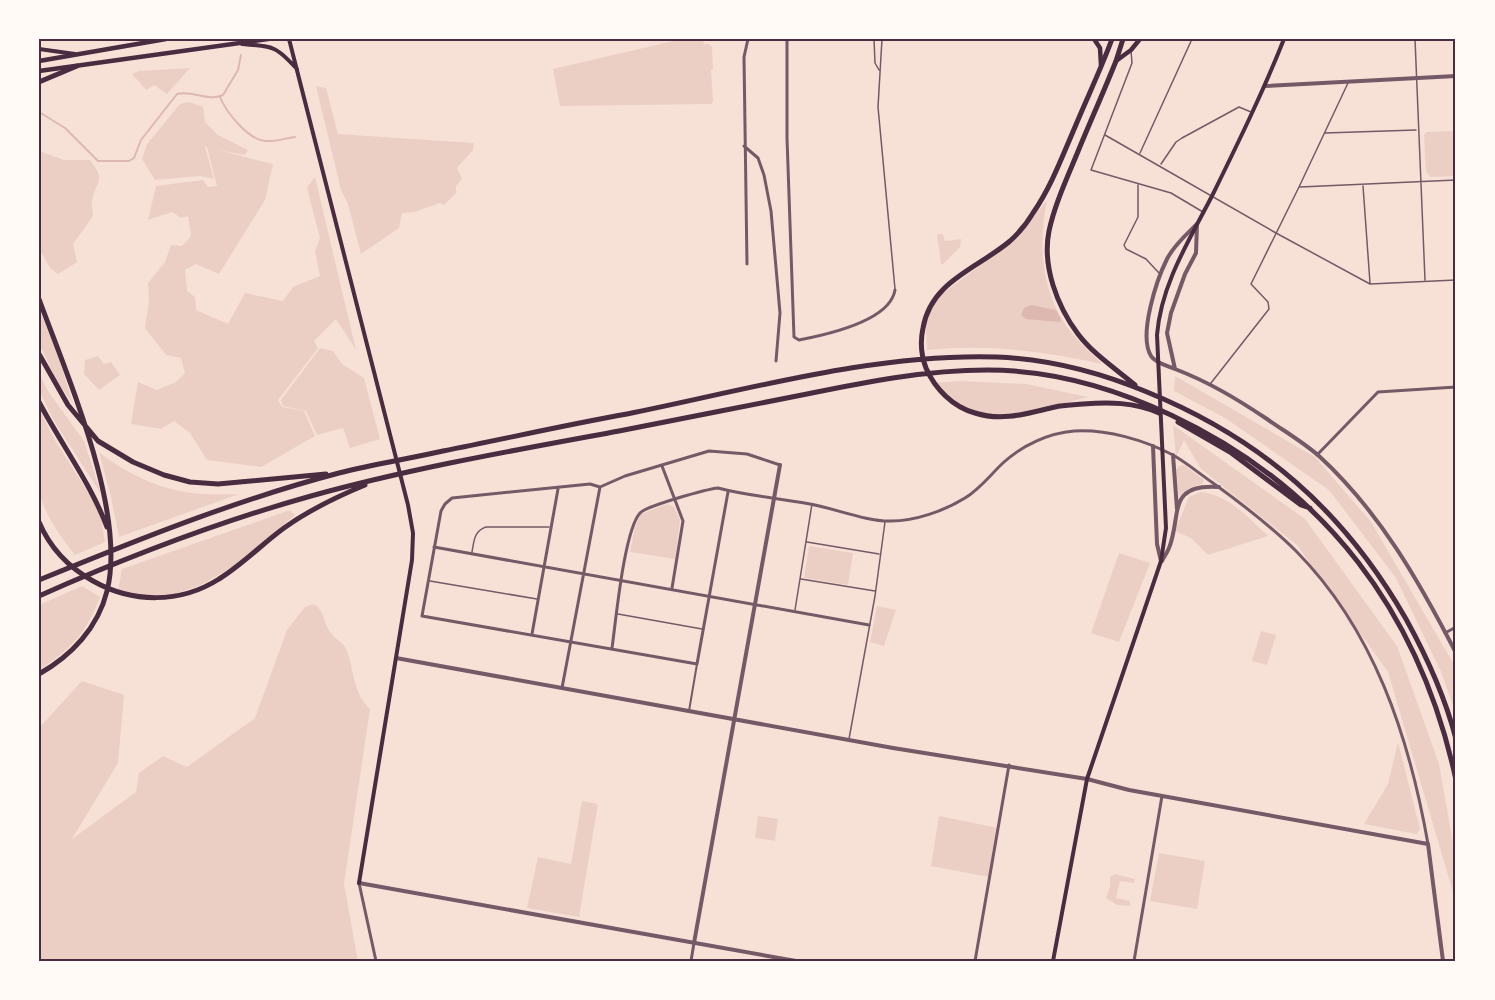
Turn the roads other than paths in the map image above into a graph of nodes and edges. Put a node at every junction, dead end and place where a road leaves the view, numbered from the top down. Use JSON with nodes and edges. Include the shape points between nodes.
{"nodes":[{"id":1,"x":166,"y":39,"type":"edge"},
{"id":2,"x":268,"y":39,"type":"edge"},
{"id":3,"x":289,"y":39,"type":"edge"},
{"id":4,"x":748,"y":39,"type":"edge"},
{"id":5,"x":787,"y":39,"type":"edge"},
{"id":6,"x":874,"y":39,"type":"edge"},
{"id":7,"x":882,"y":39,"type":"edge"},
{"id":8,"x":1094,"y":39,"type":"edge"},
{"id":9,"x":1112,"y":39,"type":"edge"},
{"id":10,"x":1123,"y":39,"type":"edge"},
{"id":11,"x":1140,"y":39,"type":"edge"},
{"id":12,"x":1192,"y":39,"type":"edge"},
{"id":13,"x":1284,"y":39,"type":"edge"},
{"id":14,"x":1415,"y":39,"type":"edge"},
{"id":15,"x":234,"y":44,"type":"junction"},
{"id":16,"x":39,"y":49,"type":"edge"},
{"id":17,"x":1131,"y":50,"type":"junction"},
{"id":18,"x":79,"y":54,"type":"junction"},
{"id":19,"x":39,"y":61,"type":"edge"},
{"id":20,"x":1116,"y":61,"type":"junction"},
{"id":21,"x":77,"y":66,"type":"junction"},
{"id":22,"x":1101,"y":68,"type":"junction"},
{"id":23,"x":297,"y":70,"type":"junction"},
{"id":24,"x":879,"y":70,"type":"junction"},
{"id":25,"x":39,"y":71,"type":"edge"},
{"id":26,"x":1456,"y":76,"type":"edge"},
{"id":27,"x":1415,"y":78,"type":"junction"},
{"id":28,"x":1349,"y":81,"type":"junction"},
{"id":29,"x":39,"y":82,"type":"edge"},
{"id":30,"x":1266,"y":86,"type":"junction"},
{"id":31,"x":1253,"y":113,"type":"junction"},
{"id":32,"x":1418,"y":130,"type":"junction"},
{"id":33,"x":1324,"y":134,"type":"junction"},
{"id":34,"x":1105,"y":135,"type":"junction"},
{"id":35,"x":744,"y":146,"type":"junction"},
{"id":36,"x":1140,"y":154,"type":"junction"},
{"id":37,"x":1160,"y":165,"type":"junction"},
{"id":38,"x":1456,"y":180,"type":"edge"},
{"id":39,"x":1421,"y":182,"type":"junction"},
{"id":40,"x":1138,"y":184,"type":"junction"},
{"id":41,"x":1363,"y":184,"type":"junction"},
{"id":42,"x":1299,"y":187,"type":"junction"},
{"id":43,"x":1212,"y":195,"type":"junction"},
{"id":44,"x":1203,"y":212,"type":"junction"},
{"id":45,"x":1197,"y":224,"type":"junction"},
{"id":46,"x":1276,"y":233,"type":"junction"},
{"id":47,"x":747,"y":264,"type":"dead end"},
{"id":48,"x":1161,"y":275,"type":"junction"},
{"id":49,"x":1456,"y":280,"type":"edge"},
{"id":50,"x":1425,"y":281,"type":"junction"},
{"id":51,"x":1370,"y":284,"type":"junction"},
{"id":52,"x":895,"y":290,"type":"joint"},
{"id":53,"x":39,"y":299,"type":"edge"},
{"id":54,"x":39,"y":354,"type":"edge"},
{"id":55,"x":776,"y":361,"type":"dead end"},
{"id":56,"x":1175,"y":369,"type":"junction"},
{"id":57,"x":1210,"y":383,"type":"junction"},
{"id":58,"x":1456,"y":387,"type":"edge"},
{"id":59,"x":1141,"y":390,"type":"junction"},
{"id":60,"x":39,"y":402,"type":"edge"},
{"id":61,"x":1153,"y":446,"type":"junction"},
{"id":62,"x":1173,"y":455,"type":"junction"},
{"id":63,"x":1317,"y":455,"type":"junction"},
{"id":64,"x":780,"y":465,"type":"joint"},
{"id":65,"x":662,"y":466,"type":"junction"},
{"id":66,"x":340,"y":473,"type":"junction"},
{"id":67,"x":383,"y":478,"type":"junction"},
{"id":68,"x":600,"y":487,"type":"junction"},
{"id":69,"x":1219,"y":487,"type":"junction"},
{"id":70,"x":558,"y":489,"type":"junction"},
{"id":71,"x":729,"y":491,"type":"junction"},
{"id":72,"x":775,"y":499,"type":"junction"},
{"id":73,"x":675,"y":500,"type":"junction"},
{"id":74,"x":812,"y":504,"type":"junction"},
{"id":75,"x":1312,"y":509,"type":"junction"},
{"id":76,"x":1177,"y":510,"type":"junction"},
{"id":77,"x":885,"y":521,"type":"junction"},
{"id":78,"x":39,"y":522,"type":"edge"},
{"id":79,"x":552,"y":527,"type":"junction"},
{"id":80,"x":110,"y":537,"type":"junction"},
{"id":81,"x":806,"y":542,"type":"junction"},
{"id":82,"x":434,"y":547,"type":"junction"},
{"id":83,"x":471,"y":553,"type":"junction"},
{"id":84,"x":881,"y":555,"type":"junction"},
{"id":85,"x":1161,"y":561,"type":"junction"},
{"id":86,"x":545,"y":567,"type":"junction"},
{"id":87,"x":583,"y":573,"type":"junction"},
{"id":88,"x":800,"y":578,"type":"junction"},
{"id":89,"x":39,"y":580,"type":"edge"},
{"id":90,"x":622,"y":580,"type":"junction"},
{"id":91,"x":428,"y":581,"type":"junction"},
{"id":92,"x":672,"y":588,"type":"junction"},
{"id":93,"x":875,"y":591,"type":"junction"},
{"id":94,"x":39,"y":596,"type":"edge"},
{"id":95,"x":710,"y":596,"type":"junction"},
{"id":96,"x":538,"y":600,"type":"junction"},
{"id":97,"x":755,"y":603,"type":"junction"},
{"id":98,"x":795,"y":610,"type":"junction"},
{"id":99,"x":617,"y":614,"type":"junction"},
{"id":100,"x":869,"y":625,"type":"junction"},
{"id":101,"x":1456,"y":627,"type":"edge"},
{"id":102,"x":703,"y":629,"type":"junction"},
{"id":103,"x":1445,"y":633,"type":"junction"},
{"id":104,"x":532,"y":635,"type":"junction"},
{"id":105,"x":571,"y":641,"type":"junction"},
{"id":106,"x":612,"y":648,"type":"junction"},
{"id":107,"x":1456,"y":653,"type":"edge"},
{"id":108,"x":396,"y":658,"type":"junction"},
{"id":109,"x":697,"y":664,"type":"junction"},
{"id":110,"x":39,"y":674,"type":"edge"},
{"id":111,"x":562,"y":688,"type":"junction"},
{"id":112,"x":689,"y":711,"type":"junction"},
{"id":113,"x":735,"y":719,"type":"junction"},
{"id":114,"x":849,"y":739,"type":"junction"},
{"id":115,"x":1456,"y":739,"type":"edge"},
{"id":116,"x":1009,"y":765,"type":"junction"},
{"id":117,"x":1087,"y":779,"type":"junction"},
{"id":118,"x":1456,"y":780,"type":"edge"},
{"id":119,"x":1162,"y":796,"type":"junction"},
{"id":120,"x":1428,"y":844,"type":"junction"},
{"id":121,"x":359,"y":883,"type":"junction"},
{"id":122,"x":694,"y":943,"type":"junction"},
{"id":123,"x":376,"y":961,"type":"edge"},
{"id":124,"x":691,"y":961,"type":"edge"},
{"id":125,"x":796,"y":961,"type":"edge"},
{"id":126,"x":975,"y":961,"type":"edge"},
{"id":127,"x":1053,"y":961,"type":"edge"},
{"id":128,"x":1134,"y":961,"type":"edge"},
{"id":129,"x":1443,"y":961,"type":"edge"}],
"edges":[{"from":1,"to":18,"type":"main road"},
{"from":2,"to":15,"type":"main road"},
{"from":3,"to":23,"type":"main road"},
{"from":4,"to":35,"type":"street","via":[[744,57]]},
{"from":5,"to":52,"type":"street","via":[[794,337],[799,340],[852,326],[890,303]]},
{"from":6,"to":24,"type":"lane"},
{"from":7,"to":24,"type":"lane"},
{"from":8,"to":22,"type":"main road","via":[[1100,48]]},
{"from":9,"to":22,"type":"highway"},
{"from":10,"to":20,"type":"highway"},
{"from":11,"to":17,"type":"main road"},
{"from":12,"to":36,"type":"lane"},
{"from":13,"to":30,"type":"main road"},
{"from":14,"to":27,"type":"lane"},
{"from":15,"to":21,"type":"main road"},
{"from":15,"to":23,"type":"main road","via":[[272,46]]},
{"from":16,"to":18,"type":"main road"},
{"from":17,"to":20,"type":"main road"},
{"from":17,"to":34,"type":"lane","via":[[1132,63]]},
{"from":18,"to":19,"type":"main road"},
{"from":20,"to":59,"type":"highway","via":[[1060,194],[1049,232],[1048,258],[1052,283],[1064,313],[1079,335]]},
{"from":21,"to":25,"type":"main road"},
{"from":21,"to":29,"type":"highway"},
{"from":22,"to":75,"type":"highway","via":[[1047,194],[1028,222],[1010,241],[946,285],[928,310],[921,346],[929,376],[944,396],[967,411],[994,417],[1100,402],[1152,410],[1230,452]]},
{"from":23,"to":108,"type":"main road","via":[[413,533]]},
{"from":24,"to":52,"type":"lane","via":[[878,107]]},
{"from":26,"to":27,"type":"street"},
{"from":27,"to":28,"type":"street"},
{"from":27,"to":32,"type":"lane"},
{"from":28,"to":30,"type":"street"},
{"from":28,"to":33,"type":"lane"},
{"from":30,"to":31,"type":"main road"},
{"from":31,"to":37,"type":"lane","via":[[1239,107],[1182,138]]},
{"from":31,"to":43,"type":"main road"},
{"from":32,"to":33,"type":"lane"},
{"from":32,"to":39,"type":"lane"},
{"from":33,"to":42,"type":"lane"},
{"from":34,"to":36,"type":"lane"},
{"from":34,"to":40,"type":"lane","via":[[1091,170]]},
{"from":35,"to":47,"type":"street"},
{"from":35,"to":55,"type":"street","via":[[758,158],[771,211],[780,313]]},
{"from":36,"to":37,"type":"lane"},
{"from":37,"to":43,"type":"lane"},
{"from":38,"to":39,"type":"lane"},
{"from":39,"to":41,"type":"lane"},
{"from":39,"to":50,"type":"lane"},
{"from":40,"to":44,"type":"lane","via":[[1171,193]]},
{"from":40,"to":48,"type":"lane","via":[[1138,217],[1124,245],[1149,261]]},
{"from":41,"to":42,"type":"lane"},
{"from":41,"to":51,"type":"lane"},
{"from":42,"to":46,"type":"lane"},
{"from":43,"to":44,"type":"main road"},
{"from":43,"to":46,"type":"lane"},
{"from":44,"to":45,"type":"main road"},
{"from":45,"to":48,"type":"street","via":[[1173,249]]},
{"from":45,"to":56,"type":"street","via":[[1196,253],[1185,274],[1167,333]]},
{"from":45,"to":85,"type":"main road","via":[[1165,291],[1158,321],[1166,528]]},
{"from":46,"to":51,"type":"lane"},
{"from":46,"to":57,"type":"lane","via":[[1251,284],[1268,302],[1269,309]]},
{"from":48,"to":56,"type":"street","via":[[1149,309],[1148,348],[1155,360]]},
{"from":49,"to":50,"type":"lane"},
{"from":50,"to":51,"type":"lane"},
{"from":53,"to":80,"type":"highway","via":[[80,411],[105,498]]},
{"from":54,"to":66,"type":"highway","via":[[68,405],[98,441],[164,475],[218,484]]},
{"from":56,"to":57,"type":"street"},
{"from":57,"to":63,"type":"street"},
{"from":58,"to":63,"type":"street","via":[[1378,392]]},
{"from":59,"to":66,"type":"highway","via":[[1085,369],[1037,361],[932,358],[779,381]]},
{"from":59,"to":115,"type":"highway","via":[[1219,427],[1255,450],[1323,505],[1356,544],[1406,619],[1427,658]]},
{"from":60,"to":80,"type":"highway","via":[[99,507]]},
{"from":61,"to":62,"type":"street"},
{"from":61,"to":77,"type":"street","via":[[1092,432],[1074,431],[1048,437],[1013,455],[957,502],[916,517]]},
{"from":61,"to":85,"type":"street"},
{"from":62,"to":69,"type":"street"},
{"from":62,"to":76,"type":"street"},
{"from":63,"to":103,"type":"street","via":[[1355,494],[1395,546]]},
{"from":64,"to":65,"type":"street","via":[[747,454],[709,451]]},
{"from":64,"to":72,"type":"street"},
{"from":65,"to":68,"type":"street"},
{"from":65,"to":73,"type":"street"},
{"from":66,"to":89,"type":"highway","via":[[192,520]]},
{"from":67,"to":75,"type":"highway","via":[[838,388],[928,373],[992,370],[1086,383],[1149,405],[1241,453]]},
{"from":67,"to":78,"type":"highway","via":[[312,509],[219,580],[174,596],[149,598],[108,590],[75,571],[53,549]]},
{"from":67,"to":94,"type":"highway","via":[[260,511],[173,541]]},
{"from":68,"to":70,"type":"street","via":[[590,484]]},
{"from":68,"to":87,"type":"street"},
{"from":69,"to":76,"type":"street","via":[[1197,487],[1188,492]]},
{"from":69,"to":120,"type":"street","via":[[1296,551],[1322,580],[1366,648],[1401,729]]},
{"from":70,"to":79,"type":"street"},
{"from":70,"to":82,"type":"street","via":[[452,498],[441,511]]},
{"from":71,"to":72,"type":"street"},
{"from":71,"to":73,"type":"street","via":[[706,489]]},
{"from":71,"to":95,"type":"street"},
{"from":72,"to":74,"type":"street"},
{"from":72,"to":97,"type":"street"},
{"from":73,"to":90,"type":"street","via":[[647,507],[635,519]]},
{"from":73,"to":92,"type":"street","via":[[683,521]]},
{"from":74,"to":77,"type":"street"},
{"from":74,"to":81,"type":"lane"},
{"from":75,"to":118,"type":"highway","via":[[1358,561],[1406,636],[1437,707]]},
{"from":76,"to":85,"type":"street","via":[[1169,548]]},
{"from":77,"to":84,"type":"lane"},
{"from":79,"to":83,"type":"lane","via":[[486,527],[476,534]]},
{"from":79,"to":86,"type":"street"},
{"from":80,"to":110,"type":"highway","via":[[112,562],[99,615],[64,658]]},
{"from":81,"to":84,"type":"lane"},
{"from":81,"to":88,"type":"lane"},
{"from":82,"to":83,"type":"street"},
{"from":82,"to":91,"type":"street"},
{"from":83,"to":86,"type":"street"},
{"from":84,"to":93,"type":"lane"},
{"from":85,"to":117,"type":"main road"},
{"from":86,"to":87,"type":"street"},
{"from":86,"to":96,"type":"street"},
{"from":87,"to":90,"type":"street"},
{"from":87,"to":105,"type":"street"},
{"from":88,"to":93,"type":"lane"},
{"from":88,"to":98,"type":"lane"},
{"from":90,"to":92,"type":"street"},
{"from":90,"to":99,"type":"street"},
{"from":91,"to":96,"type":"lane"},
{"from":91,"to":104,"type":"street","via":[[422,616]]},
{"from":92,"to":95,"type":"street"},
{"from":93,"to":100,"type":"lane"},
{"from":95,"to":97,"type":"street"},
{"from":95,"to":102,"type":"street"},
{"from":96,"to":104,"type":"street"},
{"from":97,"to":98,"type":"street"},
{"from":97,"to":113,"type":"street"},
{"from":98,"to":100,"type":"street"},
{"from":99,"to":102,"type":"lane"},
{"from":99,"to":106,"type":"street"},
{"from":100,"to":114,"type":"lane"},
{"from":101,"to":103,"type":"street"},
{"from":102,"to":109,"type":"street"},
{"from":103,"to":107,"type":"street"},
{"from":104,"to":105,"type":"street"},
{"from":105,"to":106,"type":"street"},
{"from":105,"to":111,"type":"street"},
{"from":106,"to":109,"type":"street"},
{"from":108,"to":111,"type":"street"},
{"from":108,"to":121,"type":"main road"},
{"from":109,"to":112,"type":"street"},
{"from":111,"to":112,"type":"street"},
{"from":112,"to":113,"type":"street"},
{"from":113,"to":114,"type":"street"},
{"from":113,"to":122,"type":"street"},
{"from":114,"to":116,"type":"street"},
{"from":116,"to":117,"type":"street"},
{"from":116,"to":126,"type":"street"},
{"from":117,"to":119,"type":"street"},
{"from":117,"to":127,"type":"main road"},
{"from":119,"to":120,"type":"street"},
{"from":119,"to":128,"type":"street"},
{"from":120,"to":129,"type":"street"},
{"from":121,"to":122,"type":"street"},
{"from":121,"to":123,"type":"street"},
{"from":122,"to":124,"type":"street"},
{"from":122,"to":125,"type":"street"}]}
